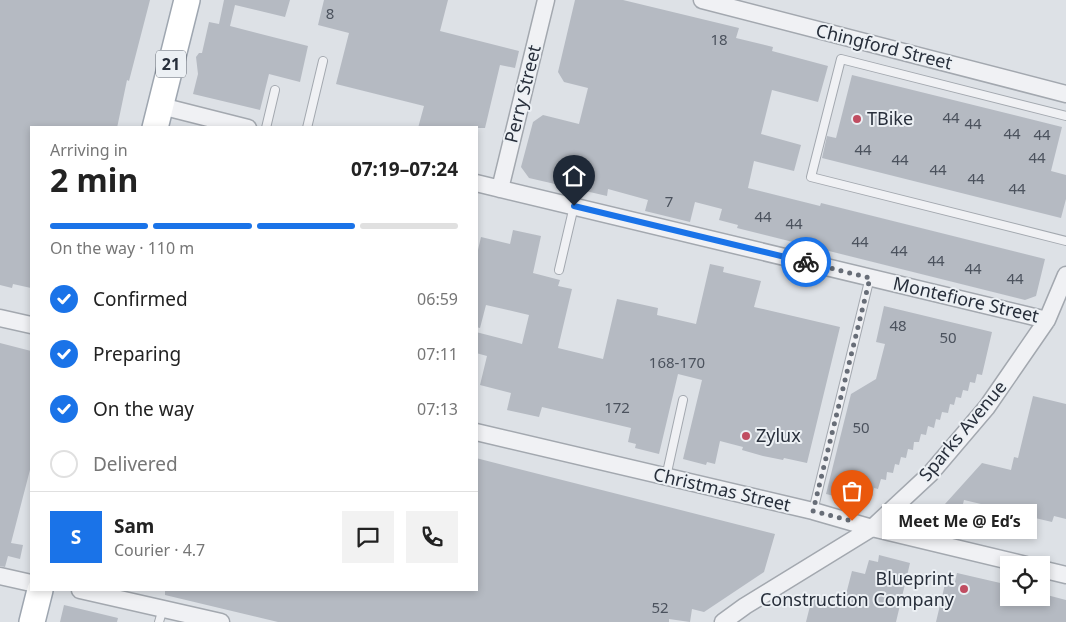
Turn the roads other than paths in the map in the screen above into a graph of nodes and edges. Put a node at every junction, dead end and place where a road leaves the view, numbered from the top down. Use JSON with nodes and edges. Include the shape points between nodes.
{"nodes":[{"id":1,"x":188,"y":0,"type":"edge"},
{"id":2,"x":546,"y":0,"type":"edge"},
{"id":3,"x":702,"y":0,"type":"edge"},
{"id":4,"x":324,"y":61,"type":"dead end"},
{"id":5,"x":275,"y":90,"type":"dead end"},
{"id":6,"x":1066,"y":94,"type":"edge"},
{"id":7,"x":1066,"y":116,"type":"edge"},
{"id":8,"x":158,"y":117,"type":"edge"},
{"id":9,"x":232,"y":126,"type":"edge"},
{"id":10,"x":266,"y":126,"type":"edge"},
{"id":11,"x":308,"y":126,"type":"edge"},
{"id":12,"x":478,"y":184,"type":"edge"},
{"id":13,"x":500,"y":189,"type":"junction"},
{"id":14,"x":574,"y":206,"type":"junction"},
{"id":15,"x":1066,"y":241,"type":"edge"},
{"id":16,"x":559,"y":270,"type":"dead end"},
{"id":17,"x":1066,"y":275,"type":"edge"},
{"id":18,"x":870,"y":278,"type":"junction"},
{"id":19,"x":0,"y":318,"type":"edge"},
{"id":20,"x":1047,"y":320,"type":"junction"},
{"id":21,"x":30,"y":325,"type":"edge"},
{"id":22,"x":683,"y":400,"type":"dead end"},
{"id":23,"x":478,"y":432,"type":"edge"},
{"id":24,"x":666,"y":477,"type":"junction"},
{"id":25,"x":813,"y":511,"type":"junction"},
{"id":26,"x":872,"y":528,"type":"junction"},
{"id":27,"x":1000,"y":559,"type":"edge"},
{"id":28,"x":1050,"y":571,"type":"edge"},
{"id":29,"x":1066,"y":575,"type":"edge"},
{"id":30,"x":0,"y":576,"type":"edge"},
{"id":31,"x":30,"y":583,"type":"edge"},
{"id":32,"x":40,"y":591,"type":"edge"},
{"id":33,"x":83,"y":591,"type":"edge"},
{"id":34,"x":161,"y":615,"type":"edge"},
{"id":35,"x":32,"y":622,"type":"edge"},
{"id":36,"x":221,"y":622,"type":"edge"},
{"id":37,"x":723,"y":622,"type":"edge"}],
"edges":[{"from":1,"to":8,"type":"main road","number":"21"},
{"from":2,"to":13,"type":"street","name":"Perry Street"},
{"from":3,"to":6,"type":"street","name":"Chingford Street"},
{"from":4,"to":11,"type":"lane"},
{"from":5,"to":10,"type":"lane"},
{"from":7,"to":15,"type":"lane","via":[[841,59],[811,177]]},
{"from":8,"to":9,"type":"street"},
{"from":12,"to":13,"type":"street","name":"Montefiore Street"},
{"from":13,"to":14,"type":"street","name":"Montefiore Street"},
{"from":14,"to":16,"type":"lane"},
{"from":14,"to":18,"type":"street","name":"Montefiore Street"},
{"from":17,"to":20,"type":"street","name":"Sparks Avenue"},
{"from":18,"to":20,"type":"street","name":"Montefiore Street"},
{"from":18,"to":25,"type":"lane"},
{"from":19,"to":21,"type":"street"},
{"from":20,"to":26,"type":"street","name":"Sparks Avenue","via":[[987,407],[930,474]]},
{"from":22,"to":24,"type":"lane"},
{"from":23,"to":24,"type":"street","name":"Christmas Street"},
{"from":24,"to":25,"type":"street","name":"Christmas Street"},
{"from":25,"to":26,"type":"street","name":"Christmas Street"},
{"from":26,"to":27,"type":"street","name":"Christmas Street"},
{"from":26,"to":37,"type":"street","name":"Sparks Avenue"},
{"from":28,"to":29,"type":"street"},
{"from":30,"to":31,"type":"street"},
{"from":32,"to":35,"type":"main road"},
{"from":33,"to":34,"type":"street"},
{"from":34,"to":36,"type":"street"}]}
